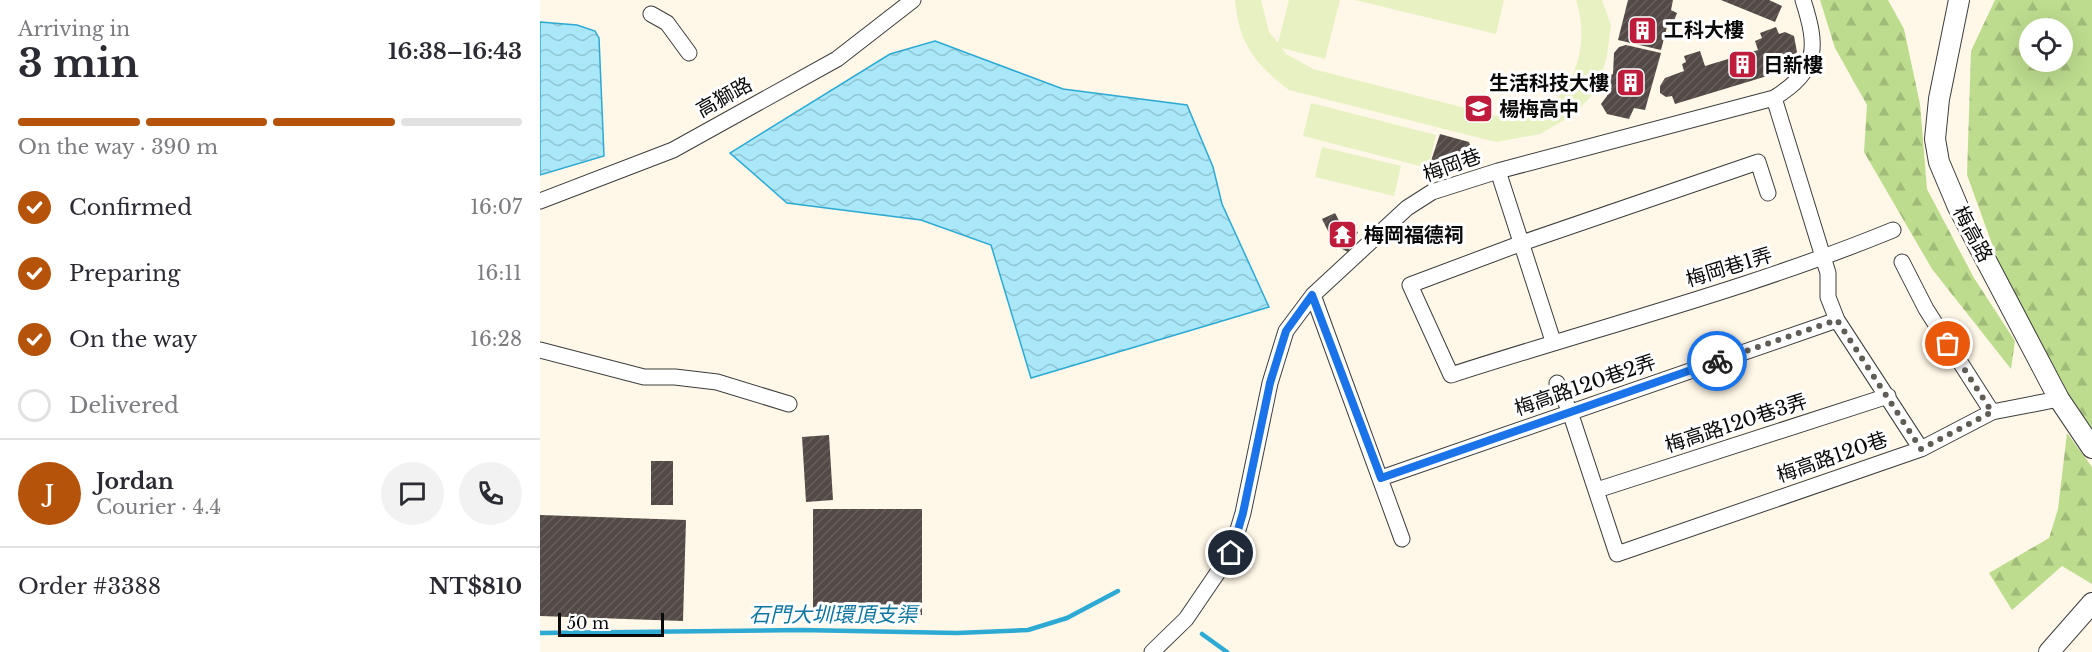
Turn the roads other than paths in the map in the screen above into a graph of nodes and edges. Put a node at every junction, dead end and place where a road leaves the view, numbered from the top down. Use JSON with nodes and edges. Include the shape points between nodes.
{"nodes":[{"id":1,"x":913,"y":0,"type":"edge"},
{"id":2,"x":1803,"y":0,"type":"edge"},
{"id":3,"x":1959,"y":0,"type":"edge"},
{"id":4,"x":651,"y":14,"type":"dead end"},
{"id":5,"x":689,"y":53,"type":"dead end"},
{"id":6,"x":1774,"y":98,"type":"junction"},
{"id":7,"x":1498,"y":171,"type":"junction"},
{"id":8,"x":1768,"y":193,"type":"dead end"},
{"id":9,"x":540,"y":201,"type":"edge"},
{"id":10,"x":1893,"y":230,"type":"dead end"},
{"id":11,"x":1522,"y":243,"type":"junction"},
{"id":12,"x":1823,"y":259,"type":"junction"},
{"id":13,"x":1902,"y":262,"type":"dead end"},
{"id":14,"x":1312,"y":295,"type":"junction"},
{"id":15,"x":1837,"y":320,"type":"junction"},
{"id":16,"x":1553,"y":341,"type":"junction"},
{"id":17,"x":540,"y":350,"type":"edge"},
{"id":18,"x":1557,"y":383,"type":"dead end"},
{"id":19,"x":1888,"y":396,"type":"junction"},
{"id":20,"x":2059,"y":399,"type":"junction"},
{"id":21,"x":789,"y":404,"type":"dead end"},
{"id":22,"x":1570,"y":412,"type":"junction"},
{"id":23,"x":1992,"y":412,"type":"junction"},
{"id":24,"x":2092,"y":448,"type":"edge"},
{"id":25,"x":1921,"y":449,"type":"junction"},
{"id":26,"x":1381,"y":478,"type":"junction"},
{"id":27,"x":1597,"y":490,"type":"junction"},
{"id":28,"x":1402,"y":539,"type":"dead end"},
{"id":29,"x":2092,"y":603,"type":"edge"},
{"id":30,"x":1152,"y":652,"type":"edge"},
{"id":31,"x":2049,"y":652,"type":"edge"}],
"edges":[{"from":1,"to":9,"type":"street","name":"高獅路","via":[[837,58],[673,150]]},
{"from":2,"to":6,"type":"street","name":"梅岡巷","via":[[1813,31],[1813,54],[1797,84]]},
{"from":3,"to":20,"type":"street","name":"梅高路","via":[[1939,99],[1935,139],[1939,162],[1958,207]]},
{"from":4,"to":5,"type":"street","via":[[667,23]]},
{"from":6,"to":7,"type":"street","name":"梅岡巷"},
{"from":6,"to":12,"type":"street"},
{"from":7,"to":11,"type":"street"},
{"from":7,"to":14,"type":"street","name":"梅岡巷","via":[[1432,192],[1407,208]]},
{"from":8,"to":11,"type":"street","via":[[1758,162]]},
{"from":10,"to":12,"type":"street","name":"梅岡巷1弄"},
{"from":11,"to":16,"type":"street"},
{"from":11,"to":16,"type":"street","name":"梅岡巷1弄","via":[[1410,285],[1451,375]]},
{"from":12,"to":15,"type":"street","via":[[1828,273],[1828,297]]},
{"from":12,"to":16,"type":"street","name":"梅岡巷1弄"},
{"from":13,"to":23,"type":"street","via":[[1926,309]]},
{"from":14,"to":26,"type":"street"},
{"from":14,"to":30,"type":"street","name":"梅岡巷","via":[[1286,331],[1270,383],[1231,553],[1186,619]]},
{"from":15,"to":19,"type":"street"},
{"from":15,"to":22,"type":"street","name":"梅高路120巷2弄"},
{"from":17,"to":21,"type":"street","via":[[644,377],[675,376],[717,382]]},
{"from":18,"to":22,"type":"street"},
{"from":19,"to":25,"type":"street"},
{"from":19,"to":27,"type":"street","name":"梅高路120巷3弄"},
{"from":20,"to":23,"type":"street","name":"梅高路120巷"},
{"from":20,"to":24,"type":"street","name":"梅高路"},
{"from":22,"to":26,"type":"street","name":"梅高路120巷2弄"},
{"from":22,"to":27,"type":"street"},
{"from":23,"to":25,"type":"street","name":"梅高路120巷"},
{"from":25,"to":27,"type":"street","name":"梅高路120巷","via":[[1617,554]]},
{"from":26,"to":28,"type":"street"},
{"from":29,"to":31,"type":"street"}]}
